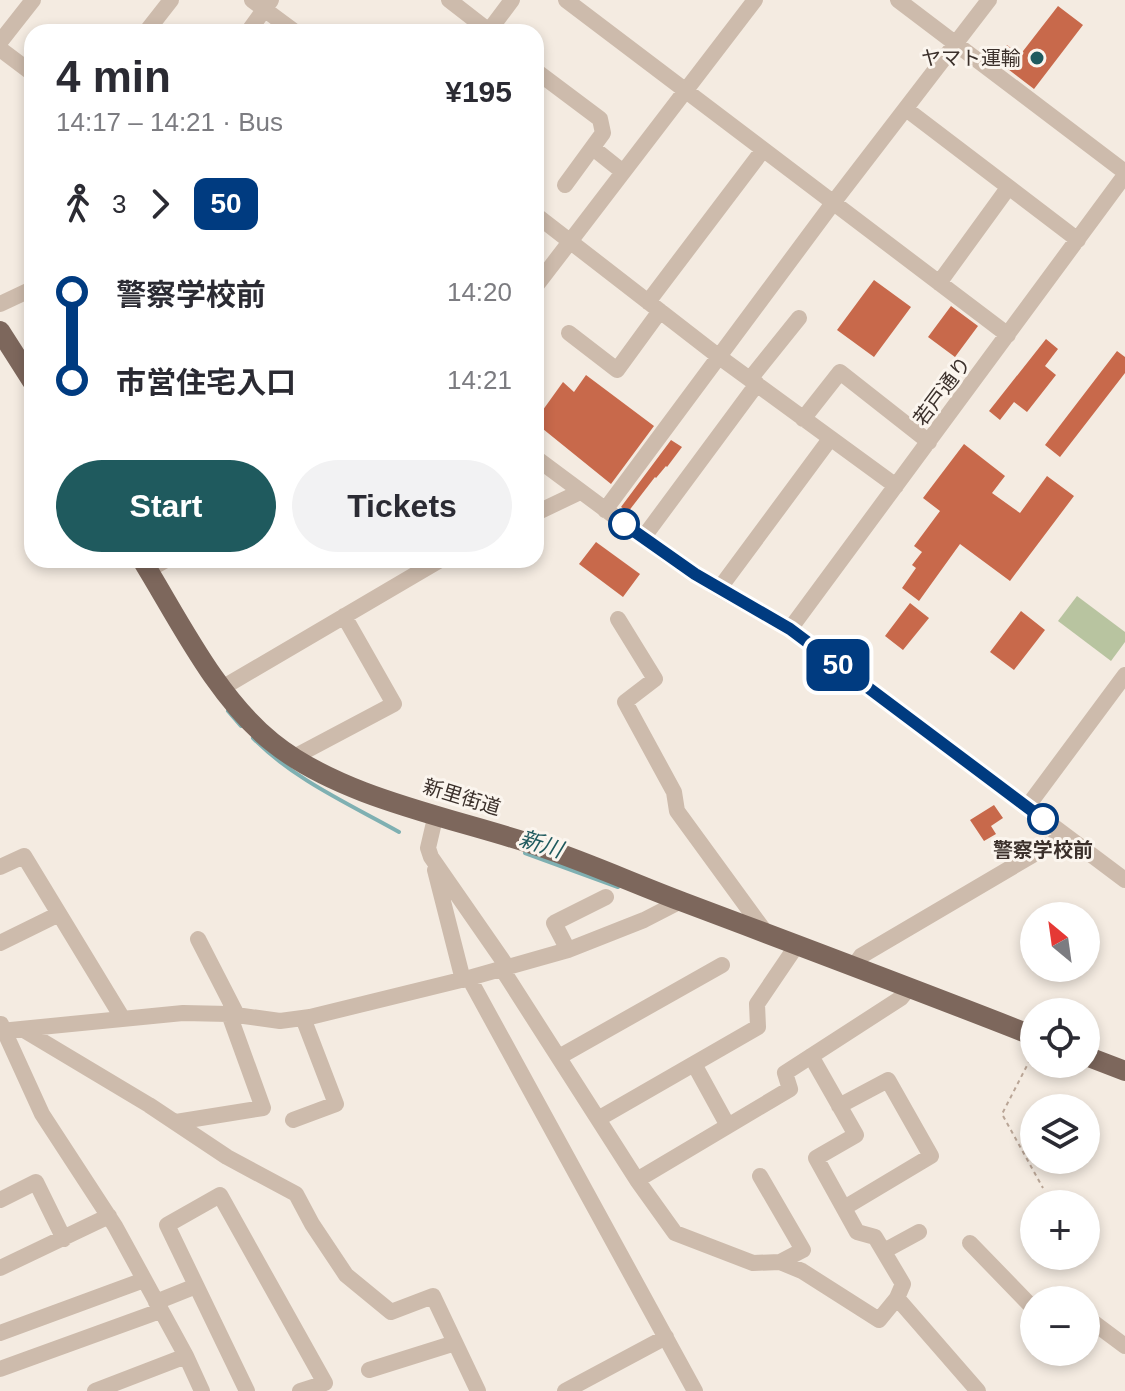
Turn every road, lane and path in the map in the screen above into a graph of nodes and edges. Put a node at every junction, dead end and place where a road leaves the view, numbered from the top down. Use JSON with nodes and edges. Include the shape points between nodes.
{"nodes":[{"id":1,"x":33,"y":0,"type":"edge"},
{"id":2,"x":171,"y":0,"type":"edge"},
{"id":3,"x":449,"y":0,"type":"edge"},
{"id":4,"x":512,"y":0,"type":"edge"},
{"id":5,"x":566,"y":0,"type":"edge"},
{"id":6,"x":755,"y":0,"type":"edge"},
{"id":7,"x":898,"y":0,"type":"edge"},
{"id":8,"x":989,"y":0,"type":"edge"},
{"id":9,"x":262,"y":3,"type":"edge"},
{"id":10,"x":152,"y":24,"type":"edge"},
{"id":11,"x":252,"y":24,"type":"edge"},
{"id":12,"x":286,"y":24,"type":"edge"},
{"id":13,"x":478,"y":24,"type":"edge"},
{"id":14,"x":494,"y":24,"type":"edge"},
{"id":15,"x":0,"y":42,"type":"edge"},
{"id":16,"x":957,"y":44,"type":"junction"},
{"id":17,"x":0,"y":49,"type":"edge"},
{"id":18,"x":24,"y":67,"type":"edge"},
{"id":19,"x":544,"y":83,"type":"edge"},
{"id":20,"x":685,"y":91,"type":"junction"},
{"id":21,"x":906,"y":109,"type":"junction"},
{"id":22,"x":593,"y":148,"type":"junction"},
{"id":23,"x":763,"y":150,"type":"junction"},
{"id":24,"x":623,"y":172,"type":"junction"},
{"id":25,"x":1125,"y":174,"type":"edge"},
{"id":26,"x":565,"y":185,"type":"dead end"},
{"id":27,"x":1008,"y":188,"type":"junction"},
{"id":28,"x":833,"y":203,"type":"junction"},
{"id":29,"x":544,"y":221,"type":"edge"},
{"id":30,"x":1078,"y":240,"type":"junction"},
{"id":31,"x":570,"y":241,"type":"junction"},
{"id":32,"x":544,"y":275,"type":"edge"},
{"id":33,"x":939,"y":283,"type":"junction"},
{"id":34,"x":24,"y":293,"type":"edge"},
{"id":35,"x":0,"y":304,"type":"edge"},
{"id":36,"x":654,"y":307,"type":"junction"},
{"id":37,"x":799,"y":318,"type":"dead end"},
{"id":38,"x":0,"y":331,"type":"edge"},
{"id":39,"x":569,"y":333,"type":"dead end"},
{"id":40,"x":1008,"y":335,"type":"junction"},
{"id":41,"x":718,"y":356,"type":"junction"},
{"id":42,"x":24,"y":368,"type":"edge"},
{"id":43,"x":754,"y":382,"type":"junction"},
{"id":44,"x":803,"y":419,"type":"junction"},
{"id":45,"x":830,"y":439,"type":"junction"},
{"id":46,"x":929,"y":442,"type":"junction"},
{"id":47,"x":544,"y":464,"type":"edge"},
{"id":48,"x":896,"y":486,"type":"junction"},
{"id":49,"x":580,"y":492,"type":"junction"},
{"id":50,"x":544,"y":509,"type":"edge"},
{"id":51,"x":605,"y":510,"type":"junction"},
{"id":52,"x":643,"y":538,"type":"junction"},
{"id":53,"x":155,"y":568,"type":"edge"},
{"id":54,"x":426,"y":568,"type":"edge"},
{"id":55,"x":719,"y":589,"type":"junction"},
{"id":56,"x":344,"y":616,"type":"junction"},
{"id":57,"x":618,"y":619,"type":"dead end"},
{"id":58,"x":790,"y":629,"type":"junction"},
{"id":59,"x":1125,"y":675,"type":"edge"},
{"id":60,"x":222,"y":688,"type":"junction"},
{"id":61,"x":294,"y":757,"type":"junction"},
{"id":62,"x":1027,"y":807,"type":"junction"},
{"id":63,"x":436,"y":814,"type":"junction"},
{"id":64,"x":1062,"y":833,"type":"junction"},
{"id":65,"x":430,"y":846,"type":"junction"},
{"id":66,"x":0,"y":867,"type":"edge"},
{"id":67,"x":1125,"y":880,"type":"edge"},
{"id":68,"x":606,"y":897,"type":"dead end"},
{"id":69,"x":675,"y":905,"type":"junction"},
{"id":70,"x":59,"y":914,"type":"junction"},
{"id":71,"x":766,"y":933,"type":"junction"},
{"id":72,"x":198,"y":939,"type":"dead end"},
{"id":73,"x":0,"y":943,"type":"edge"},
{"id":74,"x":794,"y":949,"type":"junction"},
{"id":75,"x":568,"y":950,"type":"junction"},
{"id":76,"x":722,"y":965,"type":"dead end"},
{"id":77,"x":854,"y":966,"type":"junction"},
{"id":78,"x":505,"y":968,"type":"junction"},
{"id":79,"x":466,"y":979,"type":"junction"},
{"id":80,"x":905,"y":992,"type":"junction"},
{"id":81,"x":233,"y":1014,"type":"junction"},
{"id":82,"x":303,"y":1018,"type":"junction"},
{"id":83,"x":123,"y":1019,"type":"junction"},
{"id":84,"x":1,"y":1028,"type":"edge"},
{"id":85,"x":22,"y":1029,"type":"junction"},
{"id":86,"x":1020,"y":1031,"type":"edge"},
{"id":87,"x":811,"y":1056,"type":"junction"},
{"id":88,"x":559,"y":1057,"type":"junction"},
{"id":89,"x":1100,"y":1061,"type":"edge"},
{"id":90,"x":694,"y":1064,"type":"junction"},
{"id":91,"x":1125,"y":1071,"type":"edge"},
{"id":92,"x":1021,"y":1078,"type":"edge"},
{"id":93,"x":839,"y":1106,"type":"junction"},
{"id":94,"x":598,"y":1119,"type":"junction"},
{"id":95,"x":293,"y":1120,"type":"dead end"},
{"id":96,"x":176,"y":1122,"type":"junction"},
{"id":97,"x":728,"y":1126,"type":"junction"},
{"id":98,"x":760,"y":1176,"type":"dead end"},
{"id":99,"x":637,"y":1180,"type":"junction"},
{"id":100,"x":1043,"y":1188,"type":"dead end"},
{"id":101,"x":0,"y":1200,"type":"edge"},
{"id":102,"x":844,"y":1208,"type":"junction"},
{"id":103,"x":109,"y":1216,"type":"junction"},
{"id":104,"x":919,"y":1232,"type":"dead end"},
{"id":105,"x":64,"y":1239,"type":"junction"},
{"id":106,"x":970,"y":1243,"type":"dead end"},
{"id":107,"x":884,"y":1251,"type":"junction"},
{"id":108,"x":780,"y":1262,"type":"junction"},
{"id":109,"x":0,"y":1268,"type":"edge"},
{"id":110,"x":144,"y":1280,"type":"junction"},
{"id":111,"x":196,"y":1286,"type":"junction"},
{"id":112,"x":1020,"y":1295,"type":"edge"},
{"id":113,"x":897,"y":1298,"type":"junction"},
{"id":114,"x":158,"y":1307,"type":"junction"},
{"id":115,"x":1100,"y":1327,"type":"edge"},
{"id":116,"x":0,"y":1333,"type":"edge"},
{"id":117,"x":666,"y":1337,"type":"junction"},
{"id":118,"x":455,"y":1343,"type":"junction"},
{"id":119,"x":1125,"y":1346,"type":"edge"},
{"id":120,"x":186,"y":1356,"type":"junction"},
{"id":121,"x":0,"y":1369,"type":"edge"},
{"id":122,"x":369,"y":1370,"type":"dead end"},
{"id":123,"x":95,"y":1391,"type":"edge"},
{"id":124,"x":202,"y":1391,"type":"edge"},
{"id":125,"x":247,"y":1391,"type":"edge"},
{"id":126,"x":300,"y":1391,"type":"edge"},
{"id":127,"x":478,"y":1391,"type":"edge"},
{"id":128,"x":565,"y":1391,"type":"edge"},
{"id":129,"x":695,"y":1391,"type":"edge"},
{"id":130,"x":978,"y":1391,"type":"edge"}],
"edges":[{"from":1,"to":15,"type":"street"},
{"from":2,"to":10,"type":"street"},
{"from":3,"to":13,"type":"street"},
{"from":4,"to":14,"type":"street"},
{"from":5,"to":20,"type":"street"},
{"from":6,"to":20,"type":"street"},
{"from":7,"to":16,"type":"street"},
{"from":8,"to":16,"type":"street"},
{"from":9,"to":11,"type":"street"},
{"from":9,"to":12,"type":"street"},
{"from":16,"to":21,"type":"street"},
{"from":16,"to":25,"type":"street"},
{"from":17,"to":18,"type":"street"},
{"from":19,"to":22,"type":"street","via":[[600,119],[603,133]]},
{"from":20,"to":23,"type":"street"},
{"from":20,"to":24,"type":"street"},
{"from":21,"to":27,"type":"street"},
{"from":21,"to":28,"type":"street"},
{"from":22,"to":24,"type":"street"},
{"from":22,"to":26,"type":"street"},
{"from":23,"to":28,"type":"street"},
{"from":23,"to":36,"type":"street"},
{"from":24,"to":31,"type":"street"},
{"from":25,"to":30,"type":"street","name":"若戸通り"},
{"from":27,"to":30,"type":"street"},
{"from":27,"to":33,"type":"street"},
{"from":28,"to":33,"type":"street"},
{"from":28,"to":41,"type":"street"},
{"from":29,"to":31,"type":"street"},
{"from":30,"to":40,"type":"street","name":"若戸通り"},
{"from":31,"to":32,"type":"street"},
{"from":31,"to":36,"type":"street"},
{"from":33,"to":40,"type":"street"},
{"from":34,"to":35,"type":"street"},
{"from":36,"to":39,"type":"street","via":[[617,370]]},
{"from":36,"to":41,"type":"street"},
{"from":37,"to":43,"type":"street"},
{"from":38,"to":42,"type":"main road"},
{"from":40,"to":46,"type":"street","name":"若戸通り"},
{"from":41,"to":43,"type":"street"},
{"from":41,"to":51,"type":"street"},
{"from":43,"to":44,"type":"street"},
{"from":43,"to":52,"type":"street"},
{"from":44,"to":45,"type":"street"},
{"from":44,"to":46,"type":"street","via":[[840,372]]},
{"from":45,"to":48,"type":"street"},
{"from":45,"to":55,"type":"street"},
{"from":46,"to":48,"type":"street","name":"若戸通り"},
{"from":47,"to":49,"type":"street"},
{"from":48,"to":58,"type":"street","name":"若戸通り"},
{"from":49,"to":50,"type":"street"},
{"from":49,"to":51,"type":"street"},
{"from":51,"to":52,"type":"street"},
{"from":52,"to":55,"type":"street"},
{"from":53,"to":60,"type":"main road","name":"新里街道"},
{"from":54,"to":56,"type":"street"},
{"from":55,"to":58,"type":"street"},
{"from":56,"to":60,"type":"street"},
{"from":56,"to":61,"type":"street","via":[[394,704]]},
{"from":57,"to":71,"type":"street","via":[[655,679],[625,702],[674,792],[677,811]]},
{"from":58,"to":62,"type":"street"},
{"from":59,"to":62,"type":"street"},
{"from":60,"to":61,"type":"main road","name":"新里街道","via":[[258,730]]},
{"from":61,"to":63,"type":"main road","name":"新里街道","via":[[343,783]]},
{"from":62,"to":64,"type":"street"},
{"from":63,"to":65,"type":"street"},
{"from":63,"to":69,"type":"main road","name":"新里街道","via":[[544,848]]},
{"from":64,"to":67,"type":"street"},
{"from":64,"to":77,"type":"street","via":[[861,956]]},
{"from":65,"to":78,"type":"street"},
{"from":65,"to":79,"type":"street"},
{"from":66,"to":70,"type":"street","via":[[24,856]]},
{"from":68,"to":75,"type":"street","via":[[554,923]]},
{"from":69,"to":71,"type":"main road","name":"新里街道"},
{"from":69,"to":75,"type":"street"},
{"from":70,"to":73,"type":"street"},
{"from":70,"to":83,"type":"street"},
{"from":71,"to":74,"type":"main road","name":"新里街道"},
{"from":72,"to":81,"type":"street"},
{"from":74,"to":77,"type":"main road","name":"新里街道"},
{"from":74,"to":90,"type":"street","via":[[757,1004],[758,1027]]},
{"from":75,"to":78,"type":"street"},
{"from":76,"to":88,"type":"street"},
{"from":77,"to":80,"type":"main road","name":"新里街道"},
{"from":78,"to":79,"type":"street"},
{"from":78,"to":88,"type":"street"},
{"from":79,"to":82,"type":"street"},
{"from":79,"to":117,"type":"street"},
{"from":80,"to":86,"type":"main road","name":"新里街道"},
{"from":80,"to":87,"type":"street"},
{"from":81,"to":82,"type":"street","via":[[280,1021]]},
{"from":81,"to":83,"type":"street"},
{"from":81,"to":96,"type":"street","via":[[263,1108]]},
{"from":82,"to":95,"type":"street","via":[[336,1104]]},
{"from":83,"to":85,"type":"street"},
{"from":84,"to":85,"type":"street"},
{"from":84,"to":103,"type":"street","via":[[42,1114]]},
{"from":85,"to":96,"type":"street"},
{"from":87,"to":93,"type":"street"},
{"from":87,"to":97,"type":"street","via":[[785,1073],[790,1089]]},
{"from":88,"to":94,"type":"street"},
{"from":89,"to":91,"type":"main road"},
{"from":90,"to":94,"type":"street"},
{"from":90,"to":97,"type":"street"},
{"from":92,"to":100,"type":"path","via":[[1002,1114]]},
{"from":93,"to":102,"type":"street","via":[[856,1135],[816,1158]]},
{"from":93,"to":102,"type":"street","via":[[888,1080],[931,1156]]},
{"from":94,"to":99,"type":"street"},
{"from":96,"to":118,"type":"street","via":[[296,1194],[346,1275],[391,1312],[433,1296]]},
{"from":97,"to":99,"type":"street"},
{"from":98,"to":108,"type":"street","via":[[803,1250]]},
{"from":99,"to":108,"type":"street","via":[[675,1233],[753,1263]]},
{"from":101,"to":105,"type":"street","via":[[36,1182]]},
{"from":102,"to":107,"type":"street","via":[[857,1232],[875,1237]]},
{"from":103,"to":105,"type":"street"},
{"from":103,"to":110,"type":"street"},
{"from":104,"to":107,"type":"street"},
{"from":105,"to":109,"type":"street"},
{"from":106,"to":112,"type":"street"},
{"from":107,"to":113,"type":"street","via":[[903,1284]]},
{"from":108,"to":113,"type":"street","via":[[879,1320]]},
{"from":110,"to":114,"type":"street"},
{"from":110,"to":116,"type":"street"},
{"from":111,"to":114,"type":"street"},
{"from":111,"to":125,"type":"street"},
{"from":111,"to":126,"type":"street","via":[[167,1225],[220,1195],[325,1383]]},
{"from":113,"to":130,"type":"street"},
{"from":114,"to":120,"type":"street"},
{"from":114,"to":121,"type":"street"},
{"from":115,"to":119,"type":"street"},
{"from":117,"to":128,"type":"street"},
{"from":117,"to":129,"type":"street"},
{"from":118,"to":122,"type":"street"},
{"from":118,"to":127,"type":"street"},
{"from":120,"to":123,"type":"street"},
{"from":120,"to":124,"type":"street"}]}
